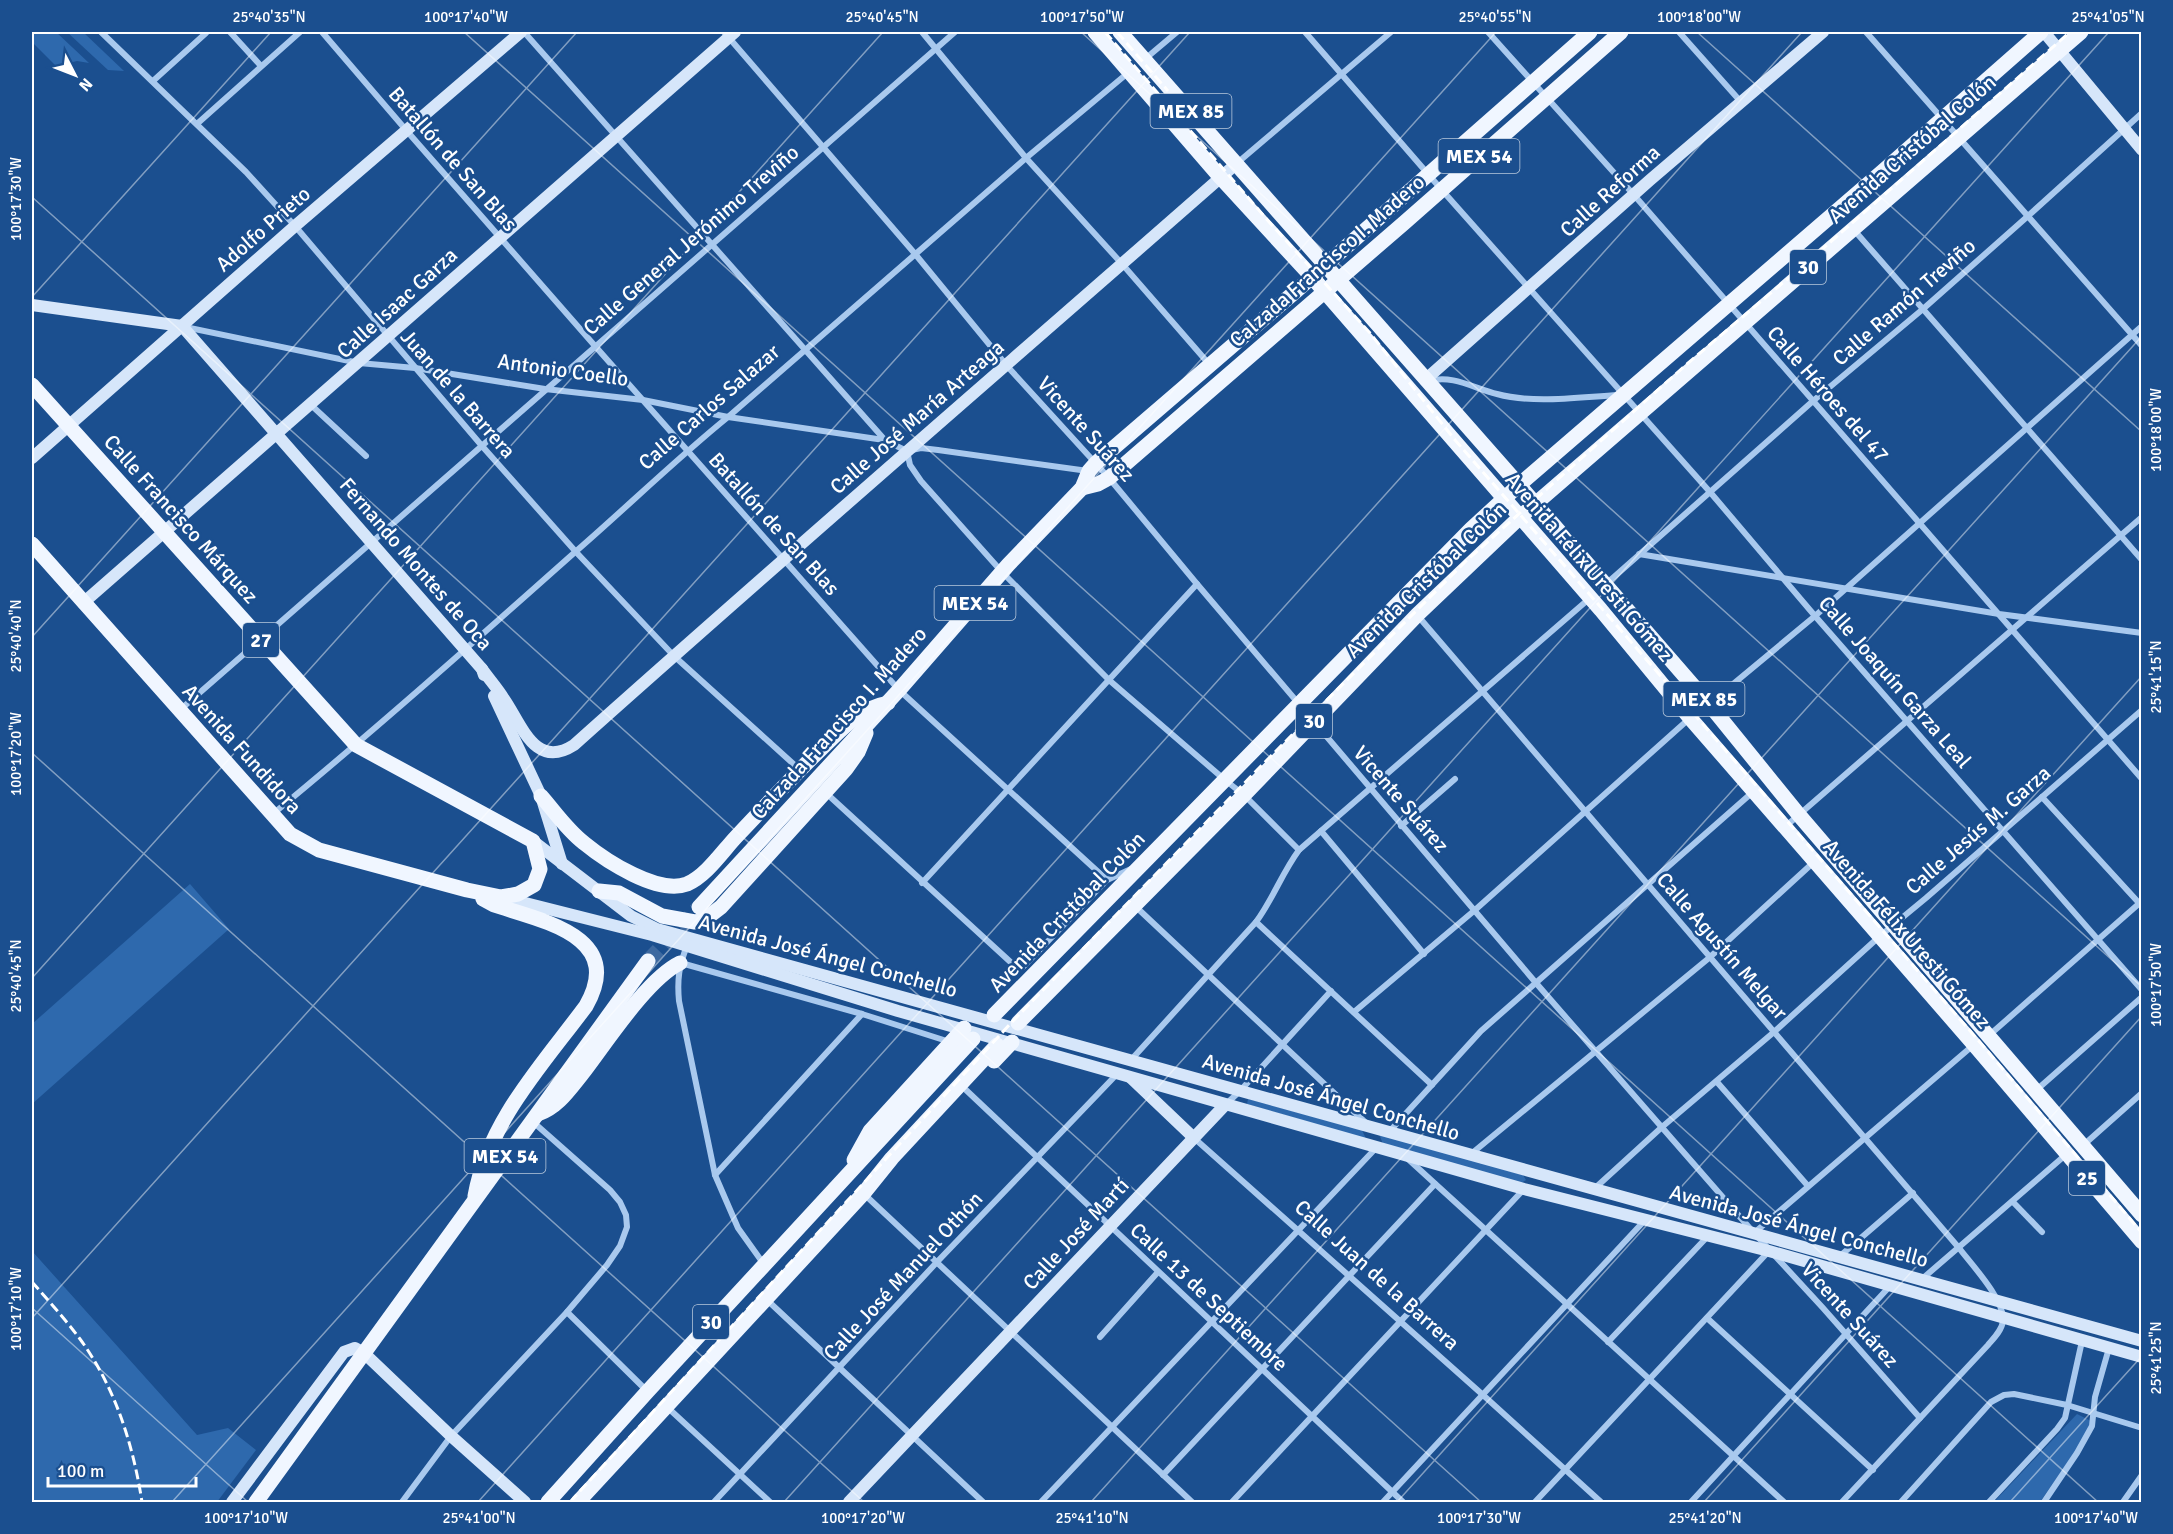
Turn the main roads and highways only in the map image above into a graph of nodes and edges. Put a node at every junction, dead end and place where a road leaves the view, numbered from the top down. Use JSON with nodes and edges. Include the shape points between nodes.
{"nodes":[{"id":1,"x":1095,"y":32,"type":"edge"},
{"id":2,"x":1120,"y":32,"type":"edge"},
{"id":3,"x":1590,"y":32,"type":"edge"},
{"id":4,"x":1621,"y":32,"type":"edge"},
{"id":5,"x":2043,"y":32,"type":"edge"},
{"id":6,"x":2081,"y":32,"type":"edge"},
{"id":7,"x":1325,"y":266,"type":"junction"},
{"id":8,"x":1312,"y":277,"type":"junction"},
{"id":9,"x":1338,"y":280,"type":"junction"},
{"id":10,"x":1324,"y":291,"type":"junction"},
{"id":11,"x":32,"y":385,"type":"edge"},
{"id":12,"x":1519,"y":485,"type":"junction"},
{"id":13,"x":1083,"y":488,"type":"junction"},
{"id":14,"x":1503,"y":499,"type":"junction"},
{"id":15,"x":1535,"y":503,"type":"junction"},
{"id":16,"x":1519,"y":518,"type":"junction"},
{"id":17,"x":32,"y":544,"type":"edge"},
{"id":18,"x":888,"y":703,"type":"junction"},
{"id":19,"x":871,"y":722,"type":"junction"},
{"id":20,"x":542,"y":796,"type":"road end"},
{"id":21,"x":467,"y":890,"type":"junction"},
{"id":22,"x":599,"y":891,"type":"road end"},
{"id":23,"x":501,"y":897,"type":"joint"},
{"id":24,"x":699,"y":907,"type":"tunnel mouth"},
{"id":25,"x":648,"y":961,"type":"tunnel mouth"},
{"id":26,"x":680,"y":963,"type":"road end"},
{"id":27,"x":994,"y":1015,"type":"dead end"},
{"id":28,"x":1020,"y":1026,"type":"road end"},
{"id":29,"x":2046,"y":1102,"type":"joint"},
{"id":30,"x":2033,"y":1113,"type":"joint"},
{"id":31,"x":533,"y":1118,"type":"junction"},
{"id":32,"x":846,"y":1176,"type":"junction"},
{"id":33,"x":864,"y":1194,"type":"junction"},
{"id":34,"x":474,"y":1201,"type":"junction"},
{"id":35,"x":2142,"y":1215,"type":"edge"},
{"id":36,"x":2142,"y":1242,"type":"edge"},
{"id":37,"x":764,"y":1265,"type":"junction"},
{"id":38,"x":766,"y":1299,"type":"junction"},
{"id":39,"x":256,"y":1503,"type":"edge"},
{"id":40,"x":548,"y":1503,"type":"edge"},
{"id":41,"x":578,"y":1503,"type":"edge"}],
"edges":[{"from":1,"to":8,"type":"main road","name":"Avenida Félix Uresti Gómez","number":"MEX 85"},
{"from":2,"to":7,"type":"main road","name":"Avenida Félix Uresti Gómez","number":"MEX 85"},
{"from":3,"to":7,"type":"main road","name":"Calzada Francisco I. Madero","number":"MEX 54"},
{"from":4,"to":9,"type":"main road","name":"Calzada Francisco I. Madero","number":"MEX 54"},
{"from":5,"to":12,"type":"main road","name":"Avenida Cristóbal Colón","number":"30"},
{"from":6,"to":15,"type":"main road","name":"Avenida Cristóbal Colón","number":"30"},
{"from":7,"to":8,"type":"main road","name":"Calzada Francisco I. Madero","number":"MEX 54"},
{"from":7,"to":9,"type":"main road","name":"Avenida Félix Uresti Gómez"},
{"from":8,"to":10,"type":"main road","name":"Avenida Félix Uresti Gómez","number":"MEX 85"},
{"from":8,"to":13,"type":"main road","name":"Calzada Francisco I. Madero","number":"MEX 54","via":[[1092,467]]},
{"from":9,"to":10,"type":"main road","name":"Calzada Francisco I. Madero","number":"MEX 54"},
{"from":9,"to":12,"type":"main road","name":"Avenida Félix Uresti Gómez","number":"MEX 85"},
{"from":10,"to":13,"type":"main road","name":"Calzada Francisco I. Madero","number":"MEX 54","via":[[1109,477]]},
{"from":10,"to":14,"type":"main road","name":"Avenida Félix Uresti Gómez","number":"MEX 85"},
{"from":11,"to":23,"type":"main road","name":"Calle Francisco Márquez","number":"27","via":[[356,745],[533,841],[539,860],[537,880],[526,891]]},
{"from":12,"to":14,"type":"main road","name":"Avenida Cristóbal Colón","number":"30"},
{"from":12,"to":15,"type":"main road","name":"Avenida Félix Uresti Gómez","number":"MEX 85"},
{"from":13,"to":18,"type":"main road","name":"Calzada Francisco I. Madero","number":"MEX 54","via":[[1002,572]]},
{"from":14,"to":16,"type":"main road","name":"Avenida Félix Uresti Gómez","number":"MEX 85"},
{"from":14,"to":27,"type":"main road","name":"Avenida Cristóbal Colón","number":"30","via":[[1458,540]]},
{"from":15,"to":16,"type":"main road","name":"Avenida Cristóbal Colón","number":"30"},
{"from":15,"to":29,"type":"main road","name":"Avenida Félix Uresti Gómez","number":"MEX 85"},
{"from":16,"to":28,"type":"main road","name":"Avenida Cristóbal Colón","number":"30","via":[[1417,615]]},
{"from":16,"to":30,"type":"main road","name":"Avenida Félix Uresti Gómez","number":"MEX 85"},
{"from":17,"to":21,"type":"main road","name":"Avenida Fundidora","via":[[290,834],[319,850]]},
{"from":18,"to":19,"type":"main road","name":"Calzada Francisco I. Madero","number":"MEX 54"},
{"from":18,"to":20,"type":"main road","via":[[863,711],[799,770],[704,871],[685,885],[663,885],[638,876],[584,843]]},
{"from":19,"to":22,"type":"main road","via":[[852,762],[705,920],[662,916],[620,893]]},
{"from":19,"to":24,"type":"main road","name":"Calzada Francisco I. Madero","number":"MEX 54"},
{"from":21,"to":23,"type":"main road","name":"Avenida Fundidora"},
{"from":21,"to":34,"type":"main road","via":[[494,905],[566,929],[590,950],[596,965],[594,993],[515,1101],[490,1145]]},
{"from":25,"to":31,"type":"main road","number":"MEX 54"},
{"from":26,"to":31,"type":"main road","via":[[642,996],[564,1096]]},
{"from":29,"to":35,"type":"main road","name":"Avenida Félix Uresti Gómez","number":"25"},
{"from":30,"to":36,"type":"main road","name":"Avenida Félix Uresti Gómez","number":"25"},
{"from":31,"to":34,"type":"main road","number":"MEX 54"},
{"from":32,"to":32,"type":"main road","number":"30","via":[[870,1131],[951,1042],[968,1034]]},
{"from":32,"to":37,"type":"main road","number":"30"},
{"from":33,"to":33,"type":"main road","number":"30","via":[[966,1090],[1004,1044],[892,1158]]},
{"from":33,"to":38,"type":"main road","number":"30"},
{"from":34,"to":39,"type":"main road","number":"MEX 54"},
{"from":37,"to":38,"type":"main road"},
{"from":37,"to":40,"type":"main road","number":"30"},
{"from":38,"to":41,"type":"main road","number":"30"}]}
